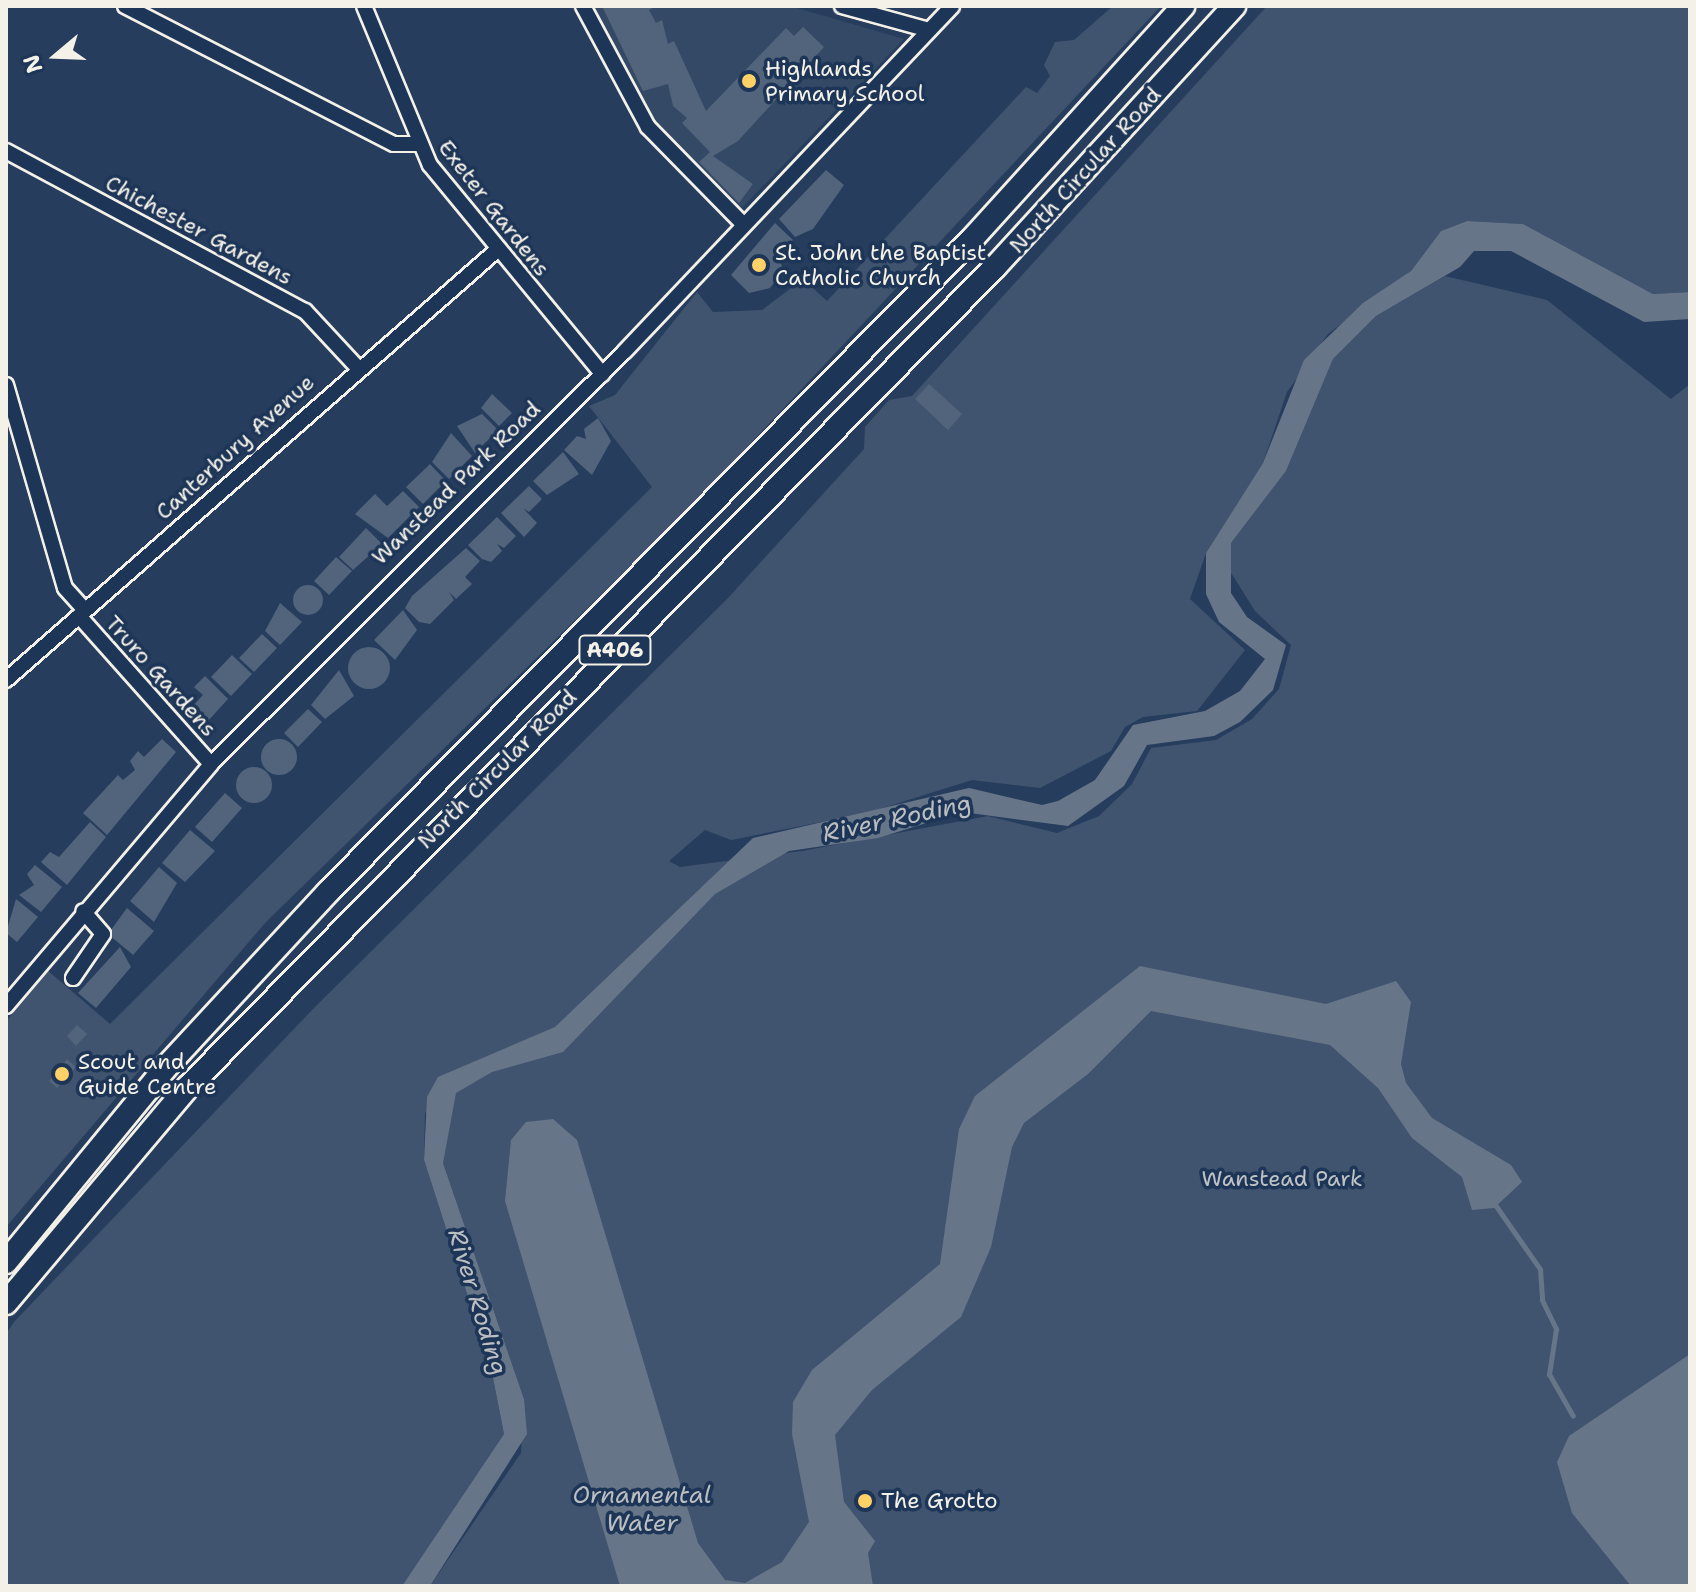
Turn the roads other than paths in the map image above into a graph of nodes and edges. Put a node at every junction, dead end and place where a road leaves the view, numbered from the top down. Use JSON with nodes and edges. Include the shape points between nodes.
{"nodes":[{"id":1,"x":125,"y":6,"type":"edge"},
{"id":2,"x":364,"y":6,"type":"edge"},
{"id":3,"x":583,"y":6,"type":"edge"},
{"id":4,"x":842,"y":6,"type":"edge"},
{"id":5,"x":952,"y":6,"type":"edge"},
{"id":6,"x":1183,"y":6,"type":"edge"},
{"id":7,"x":1234,"y":6,"type":"edge"},
{"id":8,"x":929,"y":30,"type":"junction"},
{"id":9,"x":418,"y":144,"type":"junction"},
{"id":10,"x":6,"y":151,"type":"edge"},
{"id":11,"x":743,"y":224,"type":"junction"},
{"id":12,"x":497,"y":250,"type":"junction"},
{"id":13,"x":357,"y":367,"type":"junction"},
{"id":14,"x":602,"y":374,"type":"junction"},
{"id":15,"x":6,"y":385,"type":"edge"},
{"id":16,"x":82,"y":613,"type":"junction"},
{"id":17,"x":6,"y":680,"type":"edge"},
{"id":18,"x":211,"y":764,"type":"junction"},
{"id":19,"x":83,"y":911,"type":"junction"},
{"id":20,"x":73,"y":978,"type":"dead end"},
{"id":21,"x":6,"y":1006,"type":"edge"},
{"id":22,"x":6,"y":1262,"type":"edge"},
{"id":23,"x":6,"y":1303,"type":"edge"}],
"edges":[{"from":1,"to":9,"type":"street","via":[[394,144]]},
{"from":2,"to":9,"type":"street","name":"Exeter Gardens"},
{"from":3,"to":11,"type":"street","via":[[648,127]]},
{"from":4,"to":8,"type":"street"},
{"from":5,"to":8,"type":"street","name":"Wanstead Park Road"},
{"from":6,"to":22,"type":"highway","name":"North Circular Road","number":"A406","via":[[973,238],[328,892],[167,1066]]},
{"from":7,"to":23,"type":"highway","name":"North Circular Road","number":"A406","via":[[995,267],[188,1087]]},
{"from":8,"to":11,"type":"street","name":"Wanstead Park Road"},
{"from":9,"to":12,"type":"street","name":"Exeter Gardens"},
{"from":10,"to":13,"type":"street","name":"Chichester Gardens","via":[[305,311]]},
{"from":11,"to":14,"type":"street","name":"Wanstead Park Road"},
{"from":12,"to":13,"type":"street","name":"Canterbury Avenue"},
{"from":12,"to":14,"type":"street","name":"Exeter Gardens"},
{"from":13,"to":16,"type":"street","name":"Canterbury Avenue"},
{"from":14,"to":18,"type":"street","name":"Wanstead Park Road"},
{"from":15,"to":16,"type":"street","name":"Truro Gardens","via":[[65,588]]},
{"from":16,"to":17,"type":"street","name":"Canterbury Avenue"},
{"from":16,"to":18,"type":"street","name":"Truro Gardens"},
{"from":18,"to":19,"type":"street","name":"Wanstead Park Road"},
{"from":19,"to":20,"type":"street","via":[[103,934]]},
{"from":19,"to":21,"type":"street","name":"Wanstead Park Road"}]}
